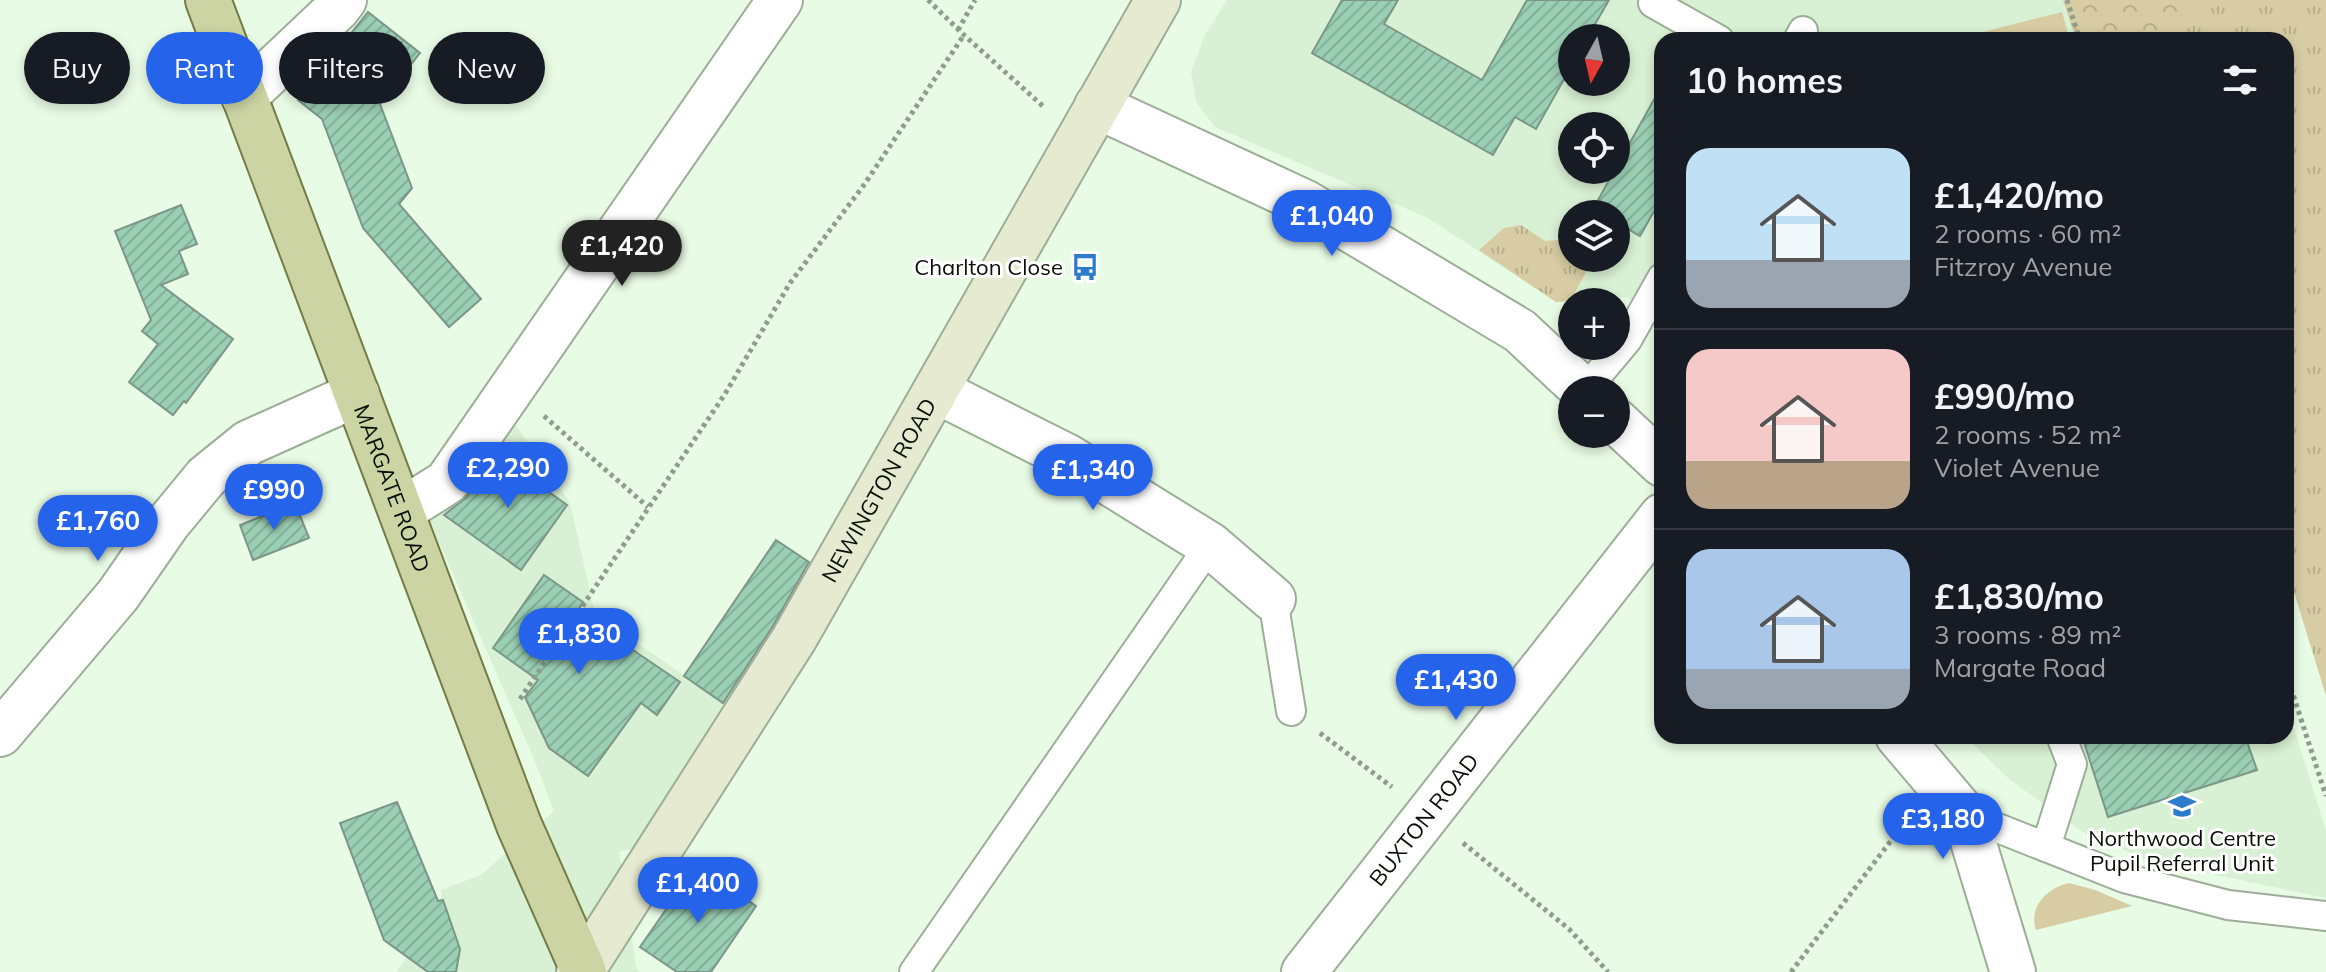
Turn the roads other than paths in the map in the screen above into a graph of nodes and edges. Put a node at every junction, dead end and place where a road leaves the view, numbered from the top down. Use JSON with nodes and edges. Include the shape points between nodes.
{"nodes":[{"id":1,"x":208,"y":0,"type":"edge"},
{"id":2,"x":344,"y":0,"type":"edge"},
{"id":3,"x":780,"y":0,"type":"edge"},
{"id":4,"x":1158,"y":0,"type":"edge"},
{"id":5,"x":1653,"y":3,"type":"dead end"},
{"id":6,"x":220,"y":32,"type":"edge"},
{"id":7,"x":1705,"y":32,"type":"edge"},
{"id":8,"x":263,"y":79,"type":"edge"},
{"id":9,"x":247,"y":104,"type":"edge"},
{"id":10,"x":1088,"y":122,"type":"junction"},
{"id":11,"x":1654,"y":292,"type":"edge"},
{"id":12,"x":1569,"y":376,"type":"edge"},
{"id":13,"x":1596,"y":376,"type":"edge"},
{"id":14,"x":937,"y":391,"type":"junction"},
{"id":15,"x":357,"y":394,"type":"junction"},
{"id":16,"x":1630,"y":434,"type":"edge"},
{"id":17,"x":1654,"y":457,"type":"edge"},
{"id":18,"x":401,"y":511,"type":"junction"},
{"id":19,"x":1654,"y":526,"type":"edge"},
{"id":20,"x":1210,"y":545,"type":"junction"},
{"id":21,"x":1273,"y":599,"type":"joint"},
{"id":22,"x":1291,"y":711,"type":"road end"},
{"id":23,"x":0,"y":734,"type":"edge"},
{"id":24,"x":1905,"y":744,"type":"edge"},
{"id":25,"x":2064,"y":744,"type":"edge"},
{"id":26,"x":1965,"y":815,"type":"junction"},
{"id":27,"x":2046,"y":847,"type":"junction"},
{"id":28,"x":2326,"y":916,"type":"edge"},
{"id":29,"x":582,"y":971,"type":"edge"},
{"id":30,"x":914,"y":972,"type":"edge"},
{"id":31,"x":1304,"y":972,"type":"edge"},
{"id":32,"x":2013,"y":972,"type":"edge"}],
"edges":[{"from":1,"to":6,"type":"main road","name":"MARGATE ROAD"},
{"from":2,"to":8,"type":"street"},
{"from":3,"to":18,"type":"street","via":[[447,482]]},
{"from":4,"to":10,"type":"main road","name":"NEWINGTON ROAD"},
{"from":5,"to":7,"type":"lane"},
{"from":9,"to":15,"type":"main road","name":"MARGATE ROAD"},
{"from":10,"to":12,"type":"street","via":[[1306,203],[1520,331]]},
{"from":10,"to":14,"type":"main road","name":"NEWINGTON ROAD"},
{"from":11,"to":13,"type":"lane","via":[[1627,340]]},
{"from":14,"to":20,"type":"street","via":[[1068,457]]},
{"from":14,"to":29,"type":"main road","name":"NEWINGTON ROAD","via":[[794,639]]},
{"from":15,"to":18,"type":"main road","name":"MARGATE ROAD"},
{"from":15,"to":23,"type":"street","via":[[248,443],[206,477],[118,595]]},
{"from":16,"to":17,"type":"street"},
{"from":18,"to":29,"type":"main road","name":"MARGATE ROAD","via":[[519,825]]},
{"from":19,"to":31,"type":"street","name":"BUXTON ROAD"},
{"from":20,"to":21,"type":"street"},
{"from":20,"to":30,"type":"lane"},
{"from":21,"to":22,"type":"lane"},
{"from":24,"to":26,"type":"street"},
{"from":25,"to":27,"type":"lane","via":[[2072,764]]},
{"from":26,"to":27,"type":"lane"},
{"from":26,"to":32,"type":"street"},
{"from":27,"to":28,"type":"lane","via":[[2124,878],[2228,905]]}]}
